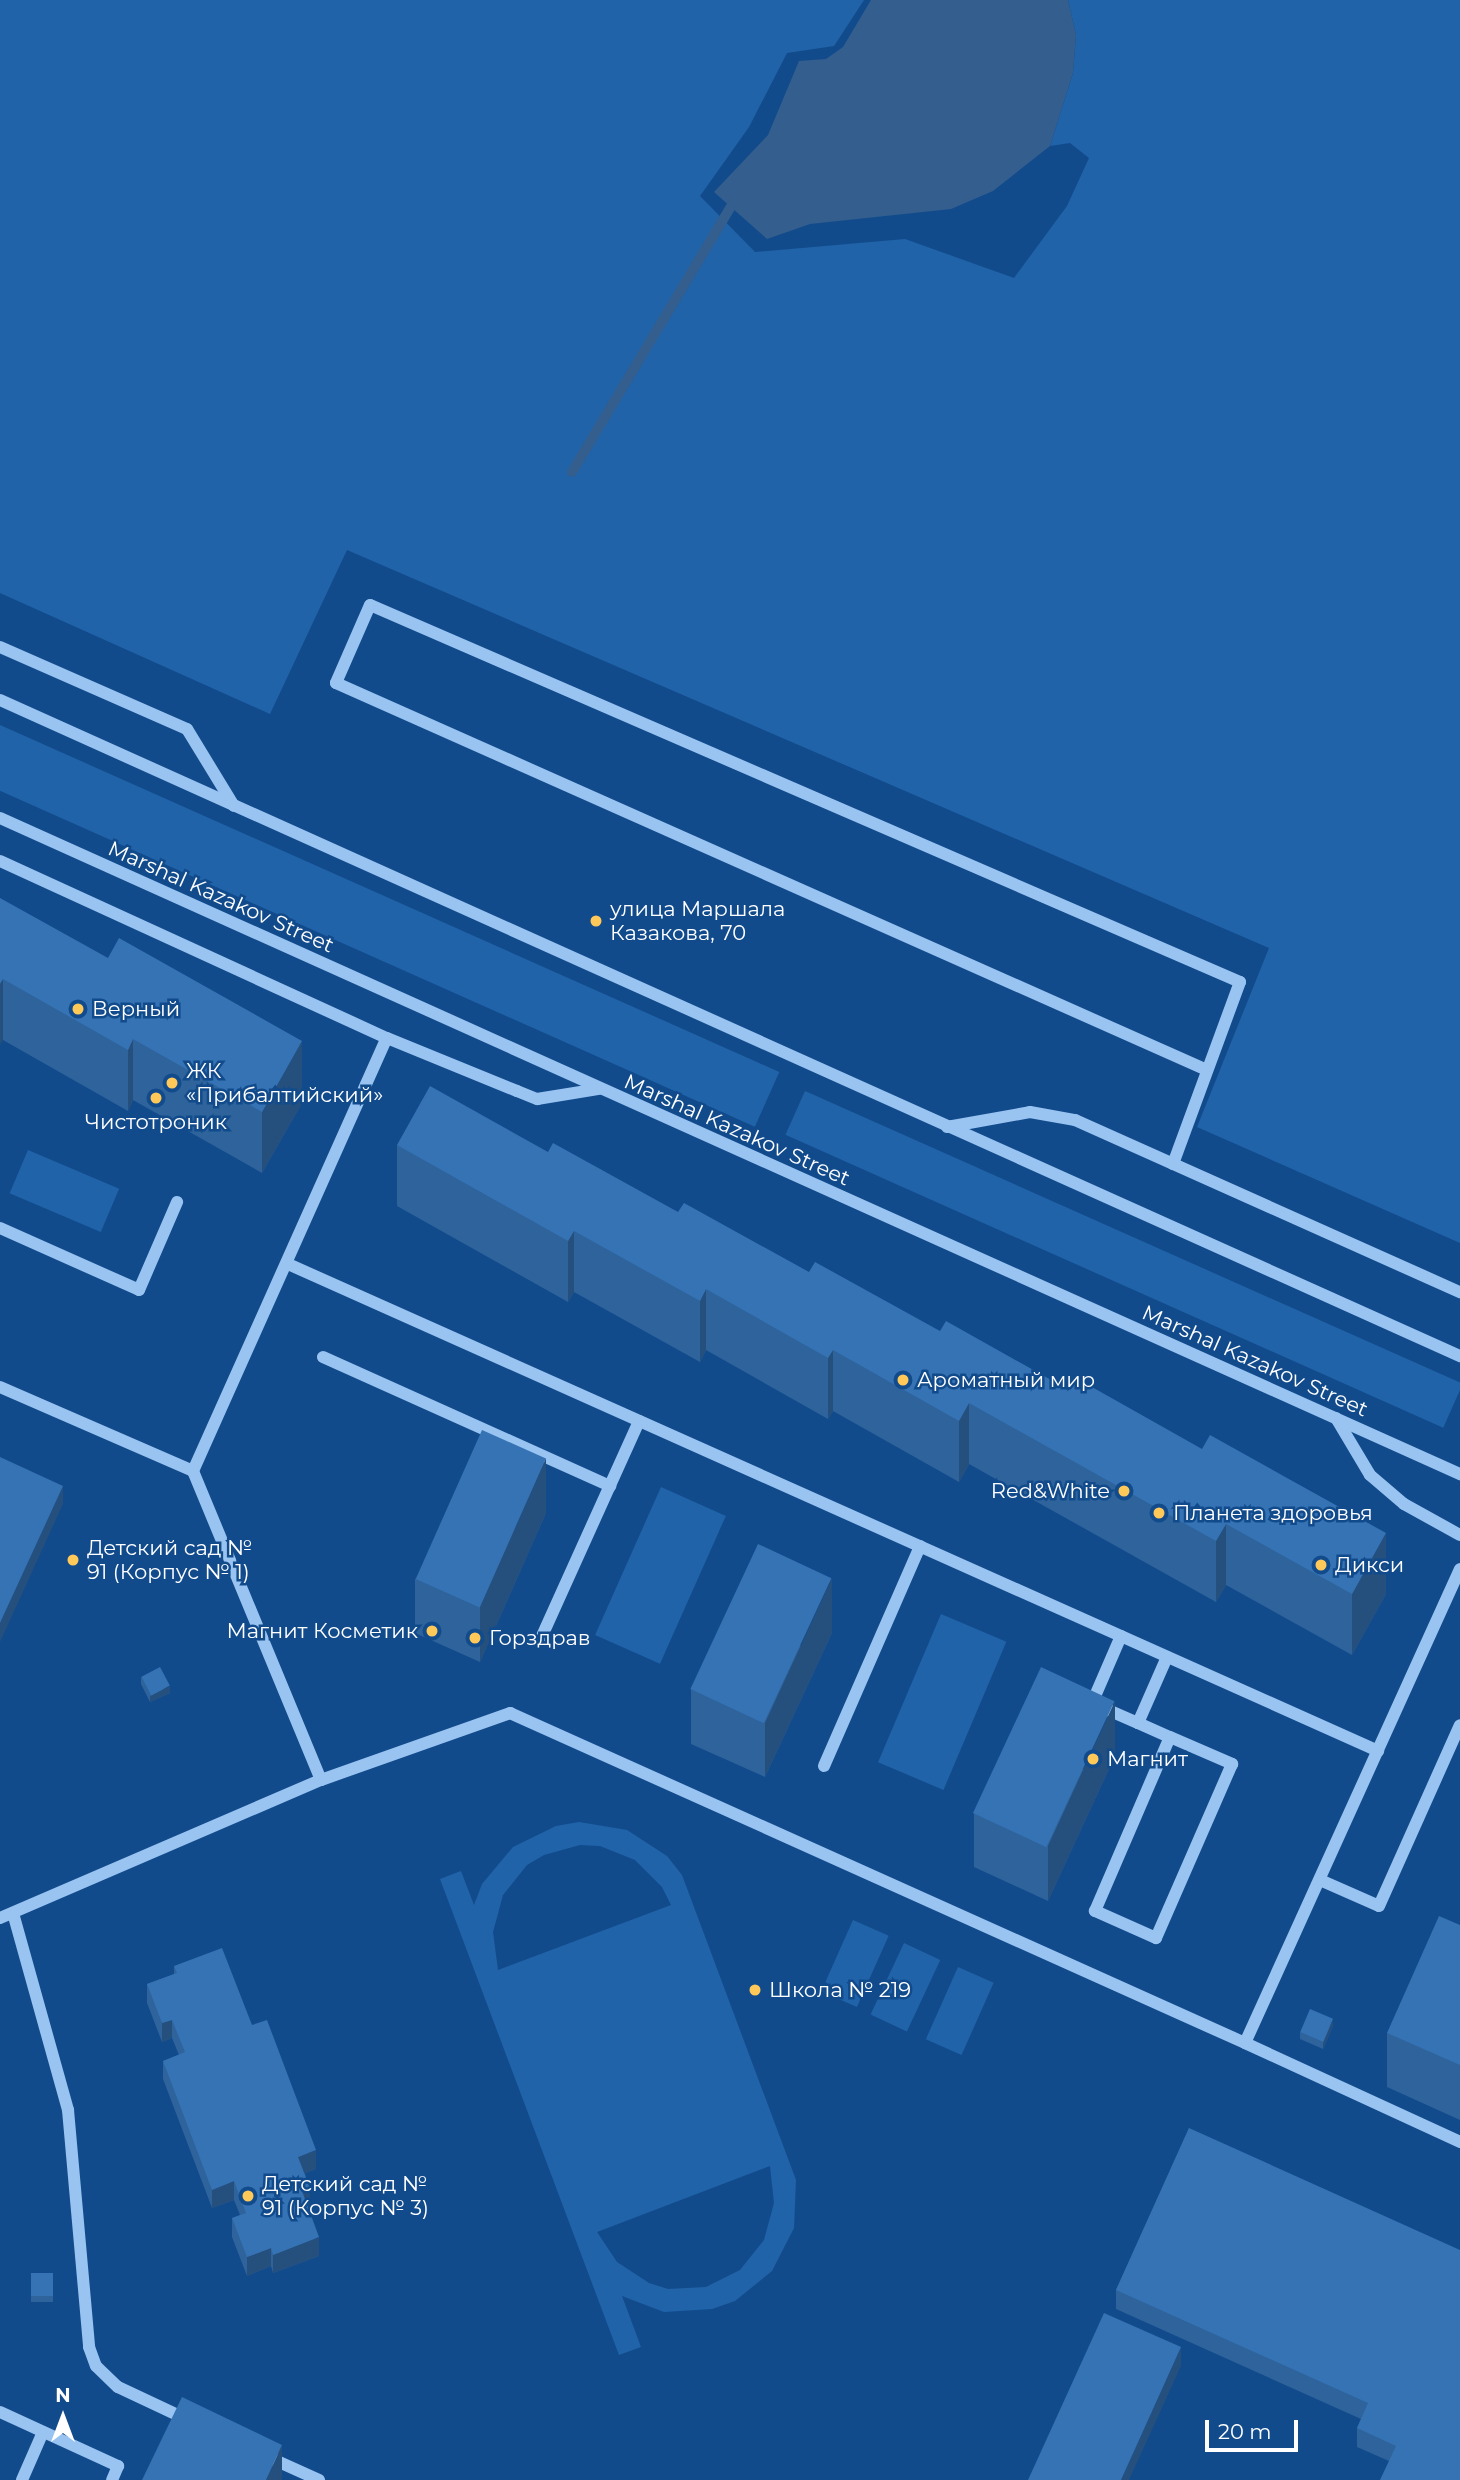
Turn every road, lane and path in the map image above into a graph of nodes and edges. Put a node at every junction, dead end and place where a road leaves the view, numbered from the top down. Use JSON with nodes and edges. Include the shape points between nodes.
{"nodes":[{"id":1,"x":0,"y":647,"type":"edge"},
{"id":2,"x":0,"y":700,"type":"edge"},
{"id":3,"x":234,"y":806,"type":"junction"},
{"id":4,"x":0,"y":818,"type":"edge"},
{"id":5,"x":0,"y":861,"type":"edge"},
{"id":6,"x":387,"y":1038,"type":"junction"},
{"id":7,"x":1207,"y":1070,"type":"junction"},
{"id":8,"x":599,"y":1089,"type":"junction"},
{"id":9,"x":947,"y":1127,"type":"junction"},
{"id":10,"x":1174,"y":1164,"type":"junction"},
{"id":11,"x":177,"y":1202,"type":"dead end"},
{"id":12,"x":0,"y":1228,"type":"edge"},
{"id":13,"x":288,"y":1264,"type":"junction"},
{"id":14,"x":1460,"y":1292,"type":"edge"},
{"id":15,"x":1460,"y":1356,"type":"edge"},
{"id":16,"x":323,"y":1357,"type":"dead end"},
{"id":17,"x":0,"y":1387,"type":"edge"},
{"id":18,"x":1336,"y":1418,"type":"junction"},
{"id":19,"x":639,"y":1421,"type":"junction"},
{"id":20,"x":193,"y":1471,"type":"junction"},
{"id":21,"x":1460,"y":1474,"type":"edge"},
{"id":22,"x":610,"y":1486,"type":"junction"},
{"id":23,"x":1460,"y":1535,"type":"edge"},
{"id":24,"x":919,"y":1546,"type":"junction"},
{"id":25,"x":1460,"y":1569,"type":"edge"},
{"id":26,"x":542,"y":1636,"type":"dead end"},
{"id":27,"x":1121,"y":1636,"type":"junction"},
{"id":28,"x":1167,"y":1657,"type":"junction"},
{"id":29,"x":1138,"y":1723,"type":"junction"},
{"id":30,"x":1460,"y":1725,"type":"edge"},
{"id":31,"x":1170,"y":1737,"type":"junction"},
{"id":32,"x":1378,"y":1751,"type":"junction"},
{"id":33,"x":824,"y":1766,"type":"dead end"},
{"id":34,"x":321,"y":1780,"type":"junction"},
{"id":35,"x":1320,"y":1880,"type":"junction"},
{"id":36,"x":13,"y":1913,"type":"junction"},
{"id":37,"x":0,"y":1918,"type":"edge"},
{"id":38,"x":1245,"y":2043,"type":"junction"},
{"id":39,"x":1460,"y":2142,"type":"edge"},
{"id":40,"x":0,"y":2412,"type":"edge"},
{"id":41,"x":206,"y":2428,"type":"edge"},
{"id":42,"x":43,"y":2432,"type":"junction"},
{"id":43,"x":256,"y":2451,"type":"edge"},
{"id":44,"x":22,"y":2480,"type":"edge"},
{"id":45,"x":112,"y":2480,"type":"edge"},
{"id":46,"x":319,"y":2480,"type":"edge"}],
"edges":[{"from":1,"to":3,"type":"street","via":[[187,729]]},
{"from":2,"to":3,"type":"street"},
{"from":3,"to":9,"type":"street"},
{"from":4,"to":8,"type":"street","name":"Marshal Kazakov Street"},
{"from":5,"to":6,"type":"street"},
{"from":6,"to":8,"type":"street","via":[[537,1099]]},
{"from":6,"to":13,"type":"street"},
{"from":7,"to":7,"type":"street","via":[[1240,982],[370,605],[336,683]]},
{"from":7,"to":10,"type":"street"},
{"from":8,"to":18,"type":"street","name":"Marshal Kazakov Street"},
{"from":9,"to":10,"type":"street","via":[[1030,1112],[1055,1115]]},
{"from":9,"to":15,"type":"street"},
{"from":10,"to":14,"type":"street"},
{"from":11,"to":12,"type":"street","via":[[139,1290]]},
{"from":13,"to":19,"type":"street"},
{"from":13,"to":20,"type":"street"},
{"from":16,"to":22,"type":"street"},
{"from":17,"to":20,"type":"street"},
{"from":18,"to":21,"type":"street","name":"Marshal Kazakov Street"},
{"from":18,"to":23,"type":"street","via":[[1370,1475],[1404,1504]]},
{"from":19,"to":22,"type":"street"},
{"from":19,"to":24,"type":"street"},
{"from":20,"to":34,"type":"street"},
{"from":22,"to":26,"type":"street"},
{"from":24,"to":27,"type":"street"},
{"from":24,"to":33,"type":"street"},
{"from":25,"to":32,"type":"street"},
{"from":27,"to":28,"type":"street"},
{"from":27,"to":29,"type":"street","via":[[1092,1703]]},
{"from":28,"to":29,"type":"street"},
{"from":28,"to":32,"type":"street"},
{"from":29,"to":31,"type":"street"},
{"from":30,"to":35,"type":"street","via":[[1379,1906]]},
{"from":31,"to":31,"type":"street","via":[[1231,1763],[1156,1938],[1095,1911]]},
{"from":32,"to":35,"type":"street"},
{"from":34,"to":36,"type":"street"},
{"from":34,"to":38,"type":"street","via":[[510,1713]]},
{"from":35,"to":38,"type":"street"},
{"from":36,"to":37,"type":"street"},
{"from":36,"to":41,"type":"street","via":[[68,2110],[89,2347],[96,2365],[118,2387]]},
{"from":38,"to":39,"type":"street"},
{"from":40,"to":42,"type":"street"},
{"from":42,"to":44,"type":"street"},
{"from":42,"to":45,"type":"street","via":[[118,2466]]},
{"from":43,"to":46,"type":"street"}]}
